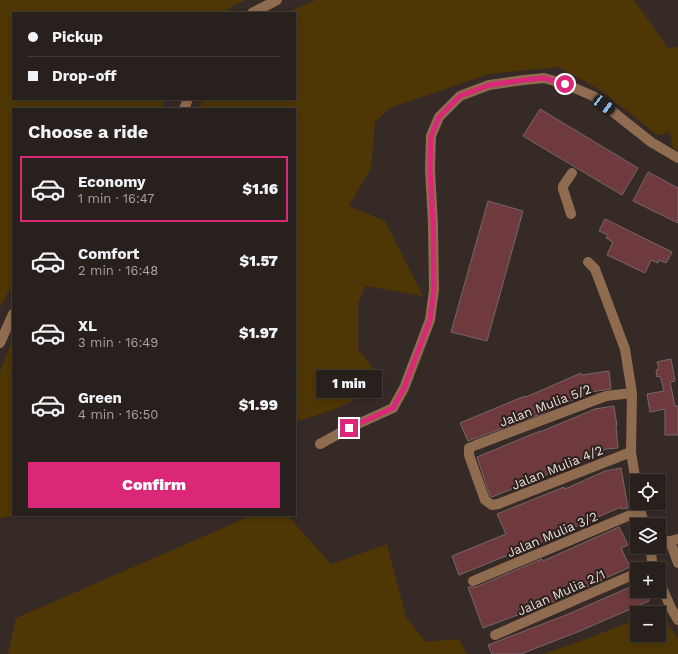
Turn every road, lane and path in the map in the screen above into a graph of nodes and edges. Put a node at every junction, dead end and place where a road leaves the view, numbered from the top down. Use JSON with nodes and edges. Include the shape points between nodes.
{"nodes":[{"id":1,"x":278,"y":0,"type":"edge"},
{"id":2,"x":254,"y":12,"type":"edge"},
{"id":3,"x":678,"y":158,"type":"edge"},
{"id":4,"x":572,"y":173,"type":"dead end"},
{"id":5,"x":571,"y":214,"type":"dead end"},
{"id":6,"x":588,"y":262,"type":"dead end"},
{"id":7,"x":12,"y":316,"type":"edge"},
{"id":8,"x":0,"y":343,"type":"edge"},
{"id":9,"x":632,"y":393,"type":"junction"},
{"id":10,"x":320,"y":444,"type":"dead end"},
{"id":11,"x":631,"y":452,"type":"junction"},
{"id":12,"x":635,"y":474,"type":"edge"},
{"id":13,"x":492,"y":505,"type":"joint"},
{"id":14,"x":633,"y":510,"type":"edge"},
{"id":15,"x":674,"y":540,"type":"edge"},
{"id":16,"x":678,"y":563,"type":"edge"},
{"id":17,"x":630,"y":576,"type":"edge"},
{"id":18,"x":473,"y":580,"type":"dead end"},
{"id":19,"x":666,"y":597,"type":"edge"},
{"id":20,"x":678,"y":620,"type":"edge"},
{"id":21,"x":496,"y":635,"type":"dead end"}],
"edges":[{"from":1,"to":2,"type":"street"},
{"from":3,"to":10,"type":"street","via":[[651,142],[592,96],[544,78],[489,85],[460,96],[439,117],[431,136],[434,290],[430,320],[404,388],[393,408]]},
{"from":4,"to":5,"type":"street","via":[[563,186]]},
{"from":6,"to":9,"type":"street","via":[[597,274],[626,350]]},
{"from":7,"to":8,"type":"street"},
{"from":9,"to":11,"type":"street"},
{"from":9,"to":13,"type":"street","name":"Jalan Mulia 5/2","via":[[606,396],[469,448],[469,456],[486,500]]},
{"from":11,"to":12,"type":"street"},
{"from":11,"to":13,"type":"street","name":"Jalan Mulia 4/2"},
{"from":14,"to":18,"type":"street","name":"Jalan Mulia 3/2"},
{"from":15,"to":16,"type":"street"},
{"from":17,"to":21,"type":"street","name":"Jalan Mulia 2/1"},
{"from":19,"to":20,"type":"street"}]}
